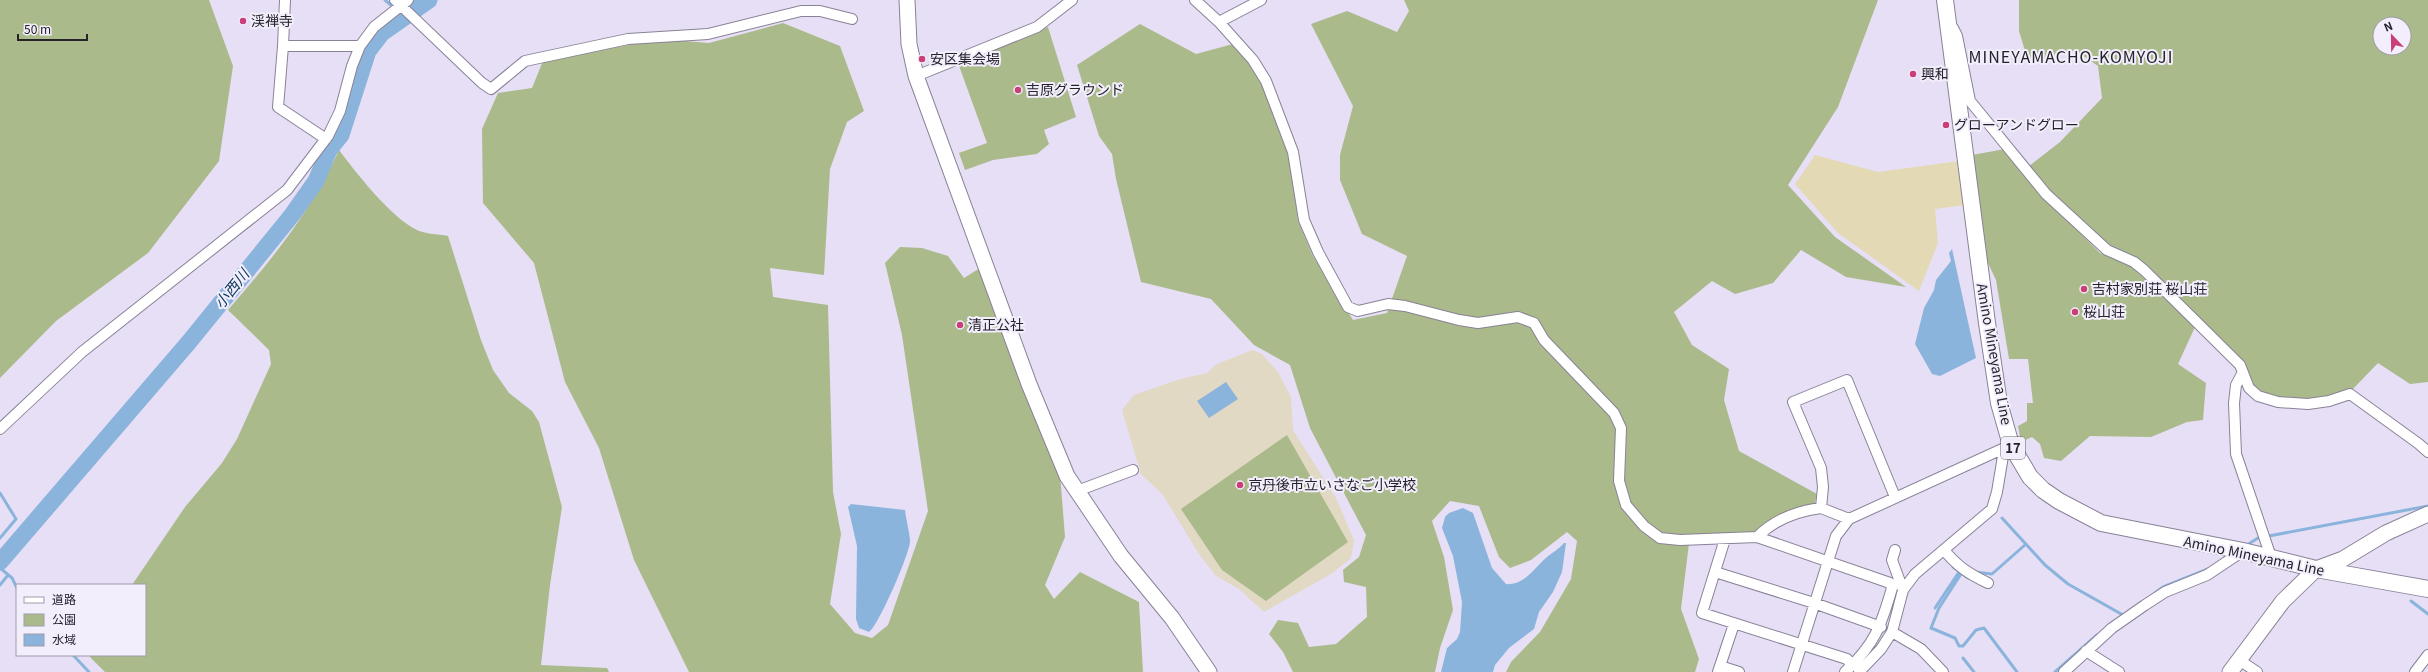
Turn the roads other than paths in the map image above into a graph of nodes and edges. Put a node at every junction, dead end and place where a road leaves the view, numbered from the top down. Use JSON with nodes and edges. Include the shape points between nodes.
{"nodes":[{"id":1,"x":285,"y":0,"type":"edge"},
{"id":2,"x":908,"y":0,"type":"edge"},
{"id":3,"x":1072,"y":0,"type":"edge"},
{"id":4,"x":1195,"y":0,"type":"edge"},
{"id":5,"x":1261,"y":0,"type":"edge"},
{"id":6,"x":1945,"y":0,"type":"edge"},
{"id":7,"x":402,"y":2,"type":"edge"},
{"id":8,"x":852,"y":19,"type":"dead end"},
{"id":9,"x":1948,"y":21,"type":"junction"},
{"id":10,"x":1219,"y":22,"type":"junction"},
{"id":11,"x":283,"y":46,"type":"junction"},
{"id":12,"x":360,"y":46,"type":"junction"},
{"id":13,"x":916,"y":76,"type":"junction"},
{"id":14,"x":326,"y":139,"type":"junction"},
{"id":15,"x":2242,"y":374,"type":"junction"},
{"id":16,"x":0,"y":429,"type":"edge"},
{"id":17,"x":2008,"y":447,"type":"junction"},
{"id":18,"x":2428,"y":452,"type":"edge"},
{"id":19,"x":1133,"y":470,"type":"dead end"},
{"id":20,"x":1077,"y":491,"type":"junction"},
{"id":21,"x":1895,"y":497,"type":"junction"},
{"id":22,"x":1821,"y":508,"type":"junction"},
{"id":23,"x":2428,"y":514,"type":"edge"},
{"id":24,"x":1849,"y":519,"type":"junction"},
{"id":25,"x":1758,"y":537,"type":"junction"},
{"id":26,"x":1725,"y":539,"type":"junction"},
{"id":27,"x":1895,"y":550,"type":"dead end"},
{"id":28,"x":1944,"y":550,"type":"junction"},
{"id":29,"x":2243,"y":551,"type":"junction"},
{"id":30,"x":2271,"y":557,"type":"junction"},
{"id":31,"x":1827,"y":561,"type":"junction"},
{"id":32,"x":2316,"y":569,"type":"junction"},
{"id":33,"x":1715,"y":572,"type":"junction"},
{"id":34,"x":1988,"y":583,"type":"dead end"},
{"id":35,"x":2428,"y":589,"type":"edge"},
{"id":36,"x":1903,"y":590,"type":"junction"},
{"id":37,"x":1814,"y":603,"type":"junction"},
{"id":38,"x":1734,"y":624,"type":"junction"},
{"id":39,"x":1881,"y":627,"type":"junction"},
{"id":40,"x":1892,"y":632,"type":"junction"},
{"id":41,"x":1801,"y":645,"type":"junction"},
{"id":42,"x":2086,"y":651,"type":"junction"},
{"id":43,"x":2428,"y":655,"type":"edge"},
{"id":44,"x":2240,"y":660,"type":"junction"},
{"id":45,"x":1719,"y":669,"type":"edge"},
{"id":46,"x":1852,"y":670,"type":"edge"},
{"id":47,"x":1209,"y":672,"type":"edge"},
{"id":48,"x":1739,"y":672,"type":"edge"},
{"id":49,"x":1793,"y":672,"type":"edge"},
{"id":50,"x":1943,"y":672,"type":"edge"},
{"id":51,"x":2064,"y":672,"type":"edge"},
{"id":52,"x":2119,"y":672,"type":"edge"},
{"id":53,"x":2230,"y":672,"type":"edge"},
{"id":54,"x":2257,"y":672,"type":"edge"},
{"id":55,"x":2415,"y":672,"type":"edge"}],
"edges":[{"from":1,"to":11,"type":"street"},
{"from":2,"to":13,"type":"street","via":[[908,44]]},
{"from":3,"to":13,"type":"street","via":[[1037,27]]},
{"from":4,"to":10,"type":"street"},
{"from":5,"to":10,"type":"street"},
{"from":6,"to":9,"type":"main road","name":"Amino Mineyama Line","number":"17"},
{"from":7,"to":8,"type":"street","via":[[482,83],[491,89],[525,62],[628,39],[708,34],[801,11],[820,11]]},
{"from":7,"to":12,"type":"street","via":[[374,27]]},
{"from":9,"to":15,"type":"street","via":[[1957,36],[1970,101],[2046,194],[2107,250],[2134,262],[2144,270],[2240,365]]},
{"from":9,"to":17,"type":"main road","name":"Amino Mineyama Line","number":"17","via":[[1987,323]]},
{"from":10,"to":26,"type":"street","via":[[1253,60],[1266,81],[1293,152],[1304,220],[1348,307],[1358,311],[1388,304],[1460,320],[1478,322],[1518,317],[1534,323],[1544,340],[1614,414],[1621,428],[1619,481],[1626,505],[1644,526],[1660,538]]},
{"from":11,"to":12,"type":"street"},
{"from":11,"to":14,"type":"street","via":[[278,106]]},
{"from":12,"to":14,"type":"street","via":[[340,111]]},
{"from":13,"to":20,"type":"street","via":[[1029,384],[1067,476]]},
{"from":14,"to":16,"type":"street","via":[[280,197],[82,352]]},
{"from":15,"to":18,"type":"street","via":[[2249,388],[2258,396],[2278,402],[2308,404],[2330,401],[2350,394]]},
{"from":15,"to":30,"type":"street","via":[[2236,385],[2234,403],[2236,454]]},
{"from":17,"to":21,"type":"street"},
{"from":17,"to":28,"type":"street","via":[[1992,508]]},
{"from":17,"to":29,"type":"main road","name":"Amino Mineyama Line","number":"17","via":[[2042,490],[2077,513],[2101,524]]},
{"from":19,"to":20,"type":"street"},
{"from":20,"to":47,"type":"street","via":[[1121,556],[1172,618]]},
{"from":21,"to":22,"type":"street","via":[[1848,380],[1794,402],[1821,468],[1824,487]]},
{"from":21,"to":24,"type":"street"},
{"from":22,"to":24,"type":"street"},
{"from":22,"to":25,"type":"street","via":[[1794,514],[1777,522]]},
{"from":23,"to":32,"type":"street","via":[[2386,533],[2343,559]]},
{"from":24,"to":31,"type":"street","via":[[1836,536]]},
{"from":25,"to":26,"type":"street"},
{"from":25,"to":31,"type":"street"},
{"from":26,"to":33,"type":"street"},
{"from":27,"to":36,"type":"street","via":[[1892,560]]},
{"from":28,"to":34,"type":"street","via":[[1963,570]]},
{"from":28,"to":36,"type":"street","via":[[1915,574]]},
{"from":29,"to":30,"type":"main road","name":"Amino Mineyama Line","number":"17"},
{"from":29,"to":42,"type":"street","via":[[2207,575],[2160,595],[2112,628]]},
{"from":30,"to":32,"type":"main road","name":"Amino Mineyama Line","number":"17"},
{"from":31,"to":37,"type":"street"},
{"from":31,"to":39,"type":"street","via":[[1890,583],[1892,588]]},
{"from":32,"to":35,"type":"main road","name":"Amino Mineyama Line","number":"17"},
{"from":32,"to":44,"type":"street","via":[[2283,601]]},
{"from":33,"to":37,"type":"street"},
{"from":33,"to":38,"type":"street","via":[[1702,614]]},
{"from":36,"to":40,"type":"street"},
{"from":37,"to":39,"type":"street"},
{"from":37,"to":41,"type":"street"},
{"from":38,"to":41,"type":"street"},
{"from":38,"to":45,"type":"street"},
{"from":39,"to":46,"type":"street","via":[[1870,647]]},
{"from":40,"to":46,"type":"street","via":[[1881,649]]},
{"from":40,"to":50,"type":"street","via":[[1921,649]]},
{"from":41,"to":46,"type":"street","via":[[1847,659]]},
{"from":41,"to":49,"type":"street"},
{"from":42,"to":51,"type":"street"},
{"from":42,"to":52,"type":"street"},
{"from":43,"to":55,"type":"street"},
{"from":44,"to":53,"type":"street"},
{"from":44,"to":54,"type":"street"},
{"from":45,"to":48,"type":"street"}]}
